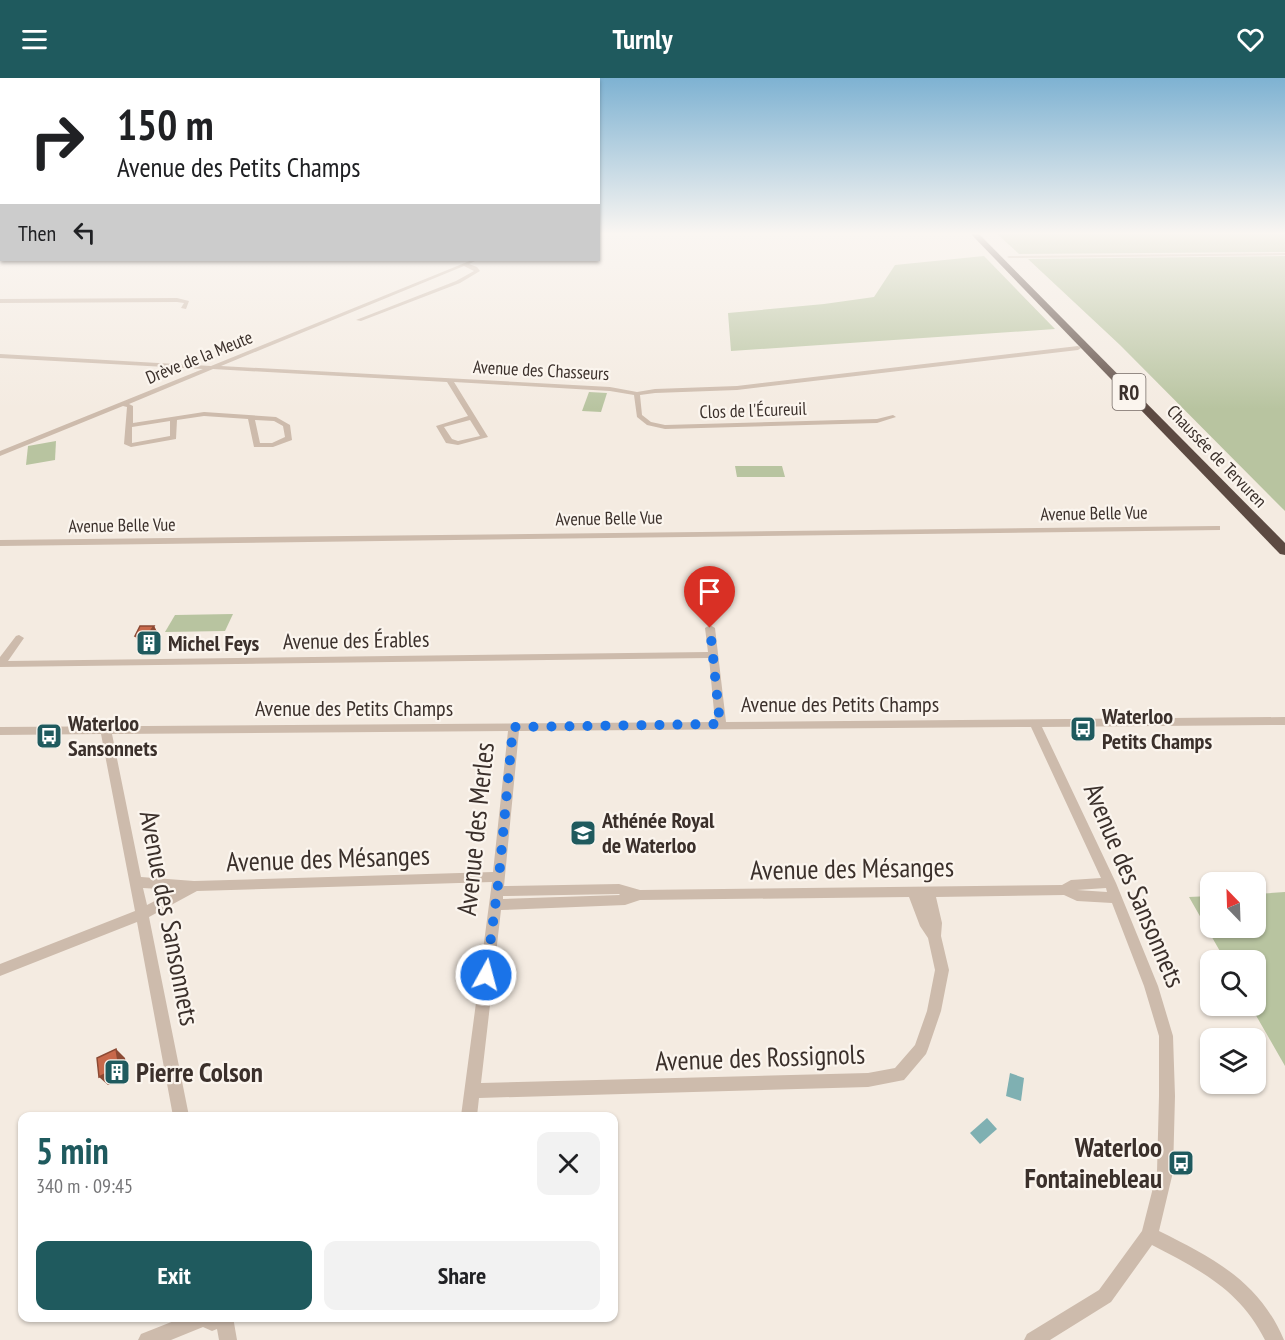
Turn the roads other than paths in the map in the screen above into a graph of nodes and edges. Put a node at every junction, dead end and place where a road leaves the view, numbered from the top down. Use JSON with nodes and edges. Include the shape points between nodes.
{"nodes":[{"id":1,"x":399,"y":291,"type":"edge"},
{"id":2,"x":435,"y":291,"type":"edge"},
{"id":3,"x":1031,"y":291,"type":"edge"},
{"id":4,"x":1043,"y":291,"type":"edge"},
{"id":5,"x":0,"y":301,"type":"edge"},
{"id":6,"x":184,"y":308,"type":"dead end"},
{"id":7,"x":359,"y":320,"type":"dead end"},
{"id":8,"x":1078,"y":348,"type":"dead end"},
{"id":9,"x":0,"y":356,"type":"edge"},
{"id":10,"x":214,"y":367,"type":"junction"},
{"id":11,"x":450,"y":380,"type":"junction"},
{"id":12,"x":494,"y":383,"type":"junction"},
{"id":13,"x":637,"y":394,"type":"junction"},
{"id":14,"x":459,"y":395,"type":"junction"},
{"id":15,"x":126,"y":405,"type":"junction"},
{"id":16,"x":472,"y":417,"type":"junction"},
{"id":17,"x":893,"y":417,"type":"dead end"},
{"id":18,"x":174,"y":418,"type":"junction"},
{"id":19,"x":251,"y":418,"type":"junction"},
{"id":20,"x":130,"y":425,"type":"junction"},
{"id":21,"x":0,"y":454,"type":"edge"},
{"id":22,"x":1217,"y":528,"type":"dead end"},
{"id":23,"x":1285,"y":533,"type":"edge"},
{"id":24,"x":0,"y":543,"type":"edge"},
{"id":25,"x":1285,"y":551,"type":"edge"},
{"id":26,"x":710,"y":628,"type":"dead end"},
{"id":27,"x":19,"y":638,"type":"dead end"},
{"id":28,"x":712,"y":655,"type":"junction"},
{"id":29,"x":0,"y":664,"type":"edge"},
{"id":30,"x":1285,"y":721,"type":"edge"},
{"id":31,"x":1035,"y":723,"type":"junction"},
{"id":32,"x":720,"y":724,"type":"junction"},
{"id":33,"x":513,"y":727,"type":"junction"},
{"id":34,"x":106,"y":730,"type":"junction"},
{"id":35,"x":0,"y":731,"type":"edge"},
{"id":36,"x":135,"y":882,"type":"junction"},
{"id":37,"x":1110,"y":883,"type":"junction"},
{"id":38,"x":194,"y":886,"type":"junction"},
{"id":39,"x":1065,"y":890,"type":"junction"},
{"id":40,"x":497,"y":891,"type":"junction"},
{"id":41,"x":913,"y":892,"type":"junction"},
{"id":42,"x":929,"y":892,"type":"junction"},
{"id":43,"x":1116,"y":898,"type":"junction"},
{"id":44,"x":142,"y":915,"type":"junction"},
{"id":45,"x":934,"y":936,"type":"junction"},
{"id":46,"x":0,"y":970,"type":"edge"},
{"id":47,"x":472,"y":1090,"type":"junction"},
{"id":48,"x":180,"y":1112,"type":"edge"},
{"id":49,"x":469,"y":1112,"type":"edge"},
{"id":50,"x":1149,"y":1235,"type":"junction"},
{"id":51,"x":192,"y":1322,"type":"edge"},
{"id":52,"x":224,"y":1322,"type":"edge"},
{"id":53,"x":147,"y":1340,"type":"edge"},
{"id":54,"x":228,"y":1340,"type":"edge"},
{"id":55,"x":1034,"y":1340,"type":"edge"},
{"id":56,"x":1275,"y":1340,"type":"edge"}],
"edges":[{"from":1,"to":10,"type":"street","name":"Drève de la Meute"},
{"from":2,"to":7,"type":"street"},
{"from":3,"to":25,"type":"highway","name":"Chaussée de Tervuren","number":"R0"},
{"from":4,"to":23,"type":"highway","name":"Chaussée de Tervuren","number":"R0"},
{"from":5,"to":6,"type":"street","via":[[177,300],[187,302]]},
{"from":8,"to":13,"type":"street","name":"Avenue des Chasseurs","via":[[750,387]]},
{"from":9,"to":10,"type":"street","name":"Avenue des Chasseurs"},
{"from":10,"to":11,"type":"street","name":"Avenue des Chasseurs"},
{"from":10,"to":15,"type":"street","name":"Drève de la Meute"},
{"from":11,"to":12,"type":"street","name":"Avenue des Chasseurs"},
{"from":11,"to":14,"type":"street"},
{"from":12,"to":13,"type":"street","name":"Avenue des Chasseurs"},
{"from":12,"to":14,"type":"street","via":[[468,388]]},
{"from":13,"to":17,"type":"street","name":"Clos de l'Écureuil","via":[[639,416],[649,424],[664,427],[877,422]]},
{"from":14,"to":16,"type":"street"},
{"from":15,"to":20,"type":"street"},
{"from":15,"to":21,"type":"street","name":"Drève de la Meute"},
{"from":16,"to":16,"type":"street","via":[[484,437],[458,443],[449,441],[440,426]]},
{"from":18,"to":19,"type":"street","via":[[204,414]]},
{"from":18,"to":20,"type":"street"},
{"from":18,"to":20,"type":"street","via":[[173,437],[135,446],[128,444]]},
{"from":19,"to":19,"type":"street","via":[[282,420],[289,438],[273,445],[257,445]]},
{"from":22,"to":24,"type":"street","name":"Avenue Belle Vue"},
{"from":26,"to":28,"type":"street"},
{"from":27,"to":29,"type":"street","name":"Avenue des Érables"},
{"from":28,"to":29,"type":"street","name":"Avenue des Érables"},
{"from":28,"to":32,"type":"street"},
{"from":30,"to":31,"type":"street","name":"Avenue des Petits Champs"},
{"from":31,"to":32,"type":"street","name":"Avenue des Petits Champs"},
{"from":31,"to":37,"type":"street","name":"Avenue des Sansonnets"},
{"from":32,"to":33,"type":"street","name":"Avenue des Petits Champs"},
{"from":33,"to":34,"type":"street","name":"Avenue des Petits Champs"},
{"from":33,"to":40,"type":"street","name":"Avenue des Merles"},
{"from":34,"to":35,"type":"street","name":"Avenue des Petits Champs"},
{"from":34,"to":36,"type":"street","name":"Avenue des Sansonnets"},
{"from":36,"to":38,"type":"street","name":"Avenue des Mésanges"},
{"from":36,"to":44,"type":"street","name":"Avenue des Sansonnets"},
{"from":37,"to":39,"type":"street","name":"Avenue des Mésanges","via":[[1071,885]]},
{"from":37,"to":43,"type":"street","name":"Avenue des Sansonnets"},
{"from":38,"to":40,"type":"street","name":"Avenue des Mésanges"},
{"from":38,"to":44,"type":"street","name":"Avenue des Mésanges"},
{"from":39,"to":42,"type":"street","name":"Avenue des Mésanges"},
{"from":39,"to":43,"type":"street","name":"Avenue des Mésanges","via":[[1077,896]]},
{"from":40,"to":41,"type":"street","name":"Avenue des Mésanges","via":[[625,900],[640,895]]},
{"from":40,"to":47,"type":"street","name":"Avenue des Merles"},
{"from":41,"to":42,"type":"street","name":"Avenue des Mésanges"},
{"from":41,"to":45,"type":"street","name":"Avenue des Rossignols"},
{"from":42,"to":45,"type":"street","name":"Avenue des Rossignols"},
{"from":43,"to":50,"type":"street","name":"Avenue des Sansonnets","via":[[1166,1036],[1165,1172]]},
{"from":44,"to":46,"type":"street","name":"Avenue des Mésanges"},
{"from":44,"to":48,"type":"street","name":"Avenue des Sansonnets"},
{"from":45,"to":47,"type":"street","name":"Avenue des Rossignols","via":[[942,970],[934,1011],[921,1049],[899,1075],[868,1080]]},
{"from":47,"to":49,"type":"street","name":"Avenue des Merles"},
{"from":50,"to":55,"type":"street","name":"Avenue des Sansonnets","via":[[1105,1296]]},
{"from":50,"to":56,"type":"street","via":[[1214,1269],[1252,1299]]},
{"from":51,"to":53,"type":"street"},
{"from":52,"to":54,"type":"street"}]}
